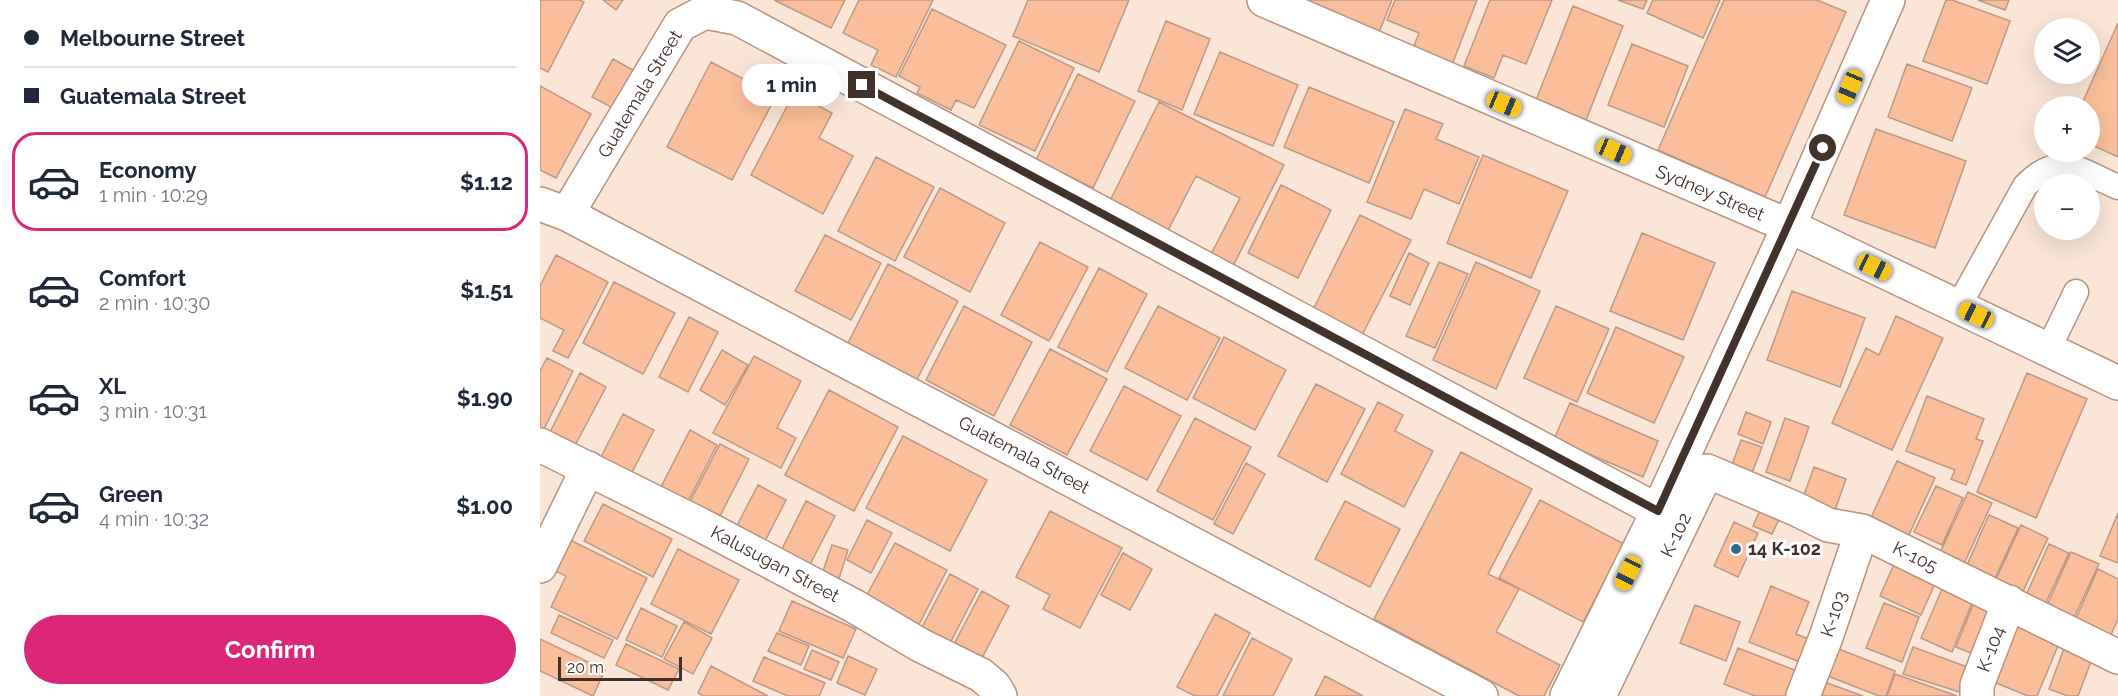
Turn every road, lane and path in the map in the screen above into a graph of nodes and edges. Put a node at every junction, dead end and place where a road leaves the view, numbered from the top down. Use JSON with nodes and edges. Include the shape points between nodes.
{"nodes":[{"id":1,"x":1264,"y":0,"type":"edge"},
{"id":2,"x":1888,"y":0,"type":"edge"},
{"id":3,"x":2118,"y":187,"type":"edge"},
{"id":4,"x":554,"y":209,"type":"edge"},
{"id":5,"x":1788,"y":226,"type":"junction"},
{"id":6,"x":2076,"y":291,"type":"dead end"},
{"id":7,"x":1958,"y":307,"type":"junction"},
{"id":8,"x":2048,"y":350,"type":"junction"},
{"id":9,"x":2116,"y":377,"type":"edge"},
{"id":10,"x":540,"y":446,"type":"edge"},
{"id":11,"x":588,"y":468,"type":"junction"},
{"id":12,"x":1707,"y":471,"type":"joint"},
{"id":13,"x":1658,"y":511,"type":"junction"},
{"id":14,"x":1862,"y":531,"type":"junction"},
{"id":15,"x":540,"y":566,"type":"edge"},
{"id":16,"x":2009,"y":602,"type":"junction"},
{"id":17,"x":2118,"y":657,"type":"edge"},
{"id":18,"x":1000,"y":696,"type":"edge"},
{"id":19,"x":1481,"y":696,"type":"edge"},
{"id":20,"x":1567,"y":696,"type":"edge"},
{"id":21,"x":1599,"y":696,"type":"edge"},
{"id":22,"x":1803,"y":696,"type":"edge"},
{"id":23,"x":1977,"y":696,"type":"edge"}],
"edges":[{"from":1,"to":5,"type":"street","name":"Sydney Street"},
{"from":2,"to":5,"type":"street"},
{"from":3,"to":7,"type":"lane","via":[[2066,165],[2036,174],[2025,186]]},
{"from":4,"to":13,"type":"street","name":"Guatemala Street","via":[[680,26],[705,12],[737,18]]},
{"from":4,"to":19,"type":"street","name":"Guatemala Street"},
{"from":5,"to":7,"type":"street","name":"Sydney Street"},
{"from":5,"to":13,"type":"street"},
{"from":6,"to":8,"type":"lane"},
{"from":7,"to":8,"type":"street","name":"Sydney Street"},
{"from":8,"to":9,"type":"street","name":"Sydney Street"},
{"from":10,"to":11,"type":"street","name":"Kalusugan Street"},
{"from":11,"to":15,"type":"street"},
{"from":11,"to":18,"type":"street","name":"Kalusugan Street","via":[[981,675]]},
{"from":12,"to":14,"type":"street","name":"K-105","via":[[1828,525]]},
{"from":12,"to":21,"type":"street","name":"K-102"},
{"from":13,"to":20,"type":"street"},
{"from":14,"to":16,"type":"street","name":"K-105"},
{"from":14,"to":22,"type":"street","name":"K-103"},
{"from":16,"to":17,"type":"street","name":"K-105"},
{"from":16,"to":23,"type":"street","name":"K-104","via":[[1977,685]]}]}
